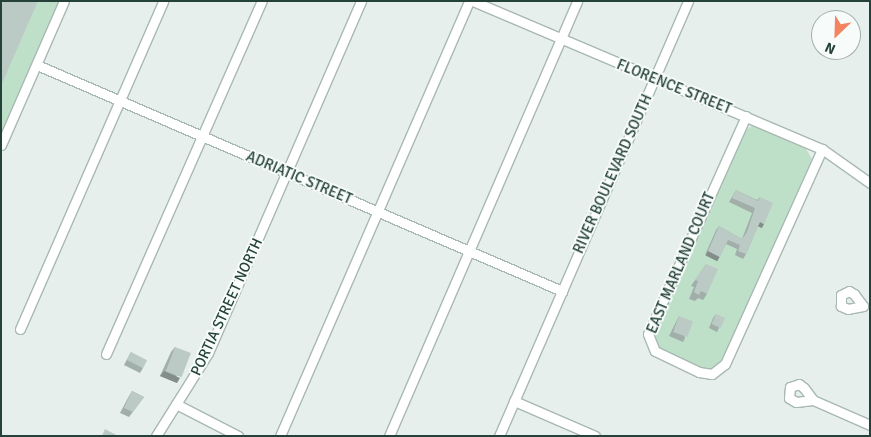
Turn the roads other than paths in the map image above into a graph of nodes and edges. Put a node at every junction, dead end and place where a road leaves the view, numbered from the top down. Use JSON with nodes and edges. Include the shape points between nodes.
{"nodes":[{"id":1,"x":64,"y":1,"type":"edge"},
{"id":2,"x":163,"y":1,"type":"edge"},
{"id":3,"x":262,"y":1,"type":"edge"},
{"id":4,"x":361,"y":1,"type":"edge"},
{"id":5,"x":471,"y":1,"type":"edge"},
{"id":6,"x":577,"y":1,"type":"edge"},
{"id":7,"x":688,"y":1,"type":"edge"},
{"id":8,"x":561,"y":40,"type":"junction"},
{"id":9,"x":37,"y":64,"type":"junction"},
{"id":10,"x":654,"y":80,"type":"junction"},
{"id":11,"x":120,"y":100,"type":"junction"},
{"id":12,"x":746,"y":116,"type":"junction"},
{"id":13,"x":203,"y":137,"type":"junction"},
{"id":14,"x":1,"y":145,"type":"edge"},
{"id":15,"x":822,"y":149,"type":"junction"},
{"id":16,"x":287,"y":172,"type":"junction"},
{"id":17,"x":870,"y":183,"type":"edge"},
{"id":18,"x":378,"y":212,"type":"junction"},
{"id":19,"x":469,"y":250,"type":"junction"},
{"id":20,"x":562,"y":291,"type":"junction"},
{"id":21,"x":20,"y":329,"type":"dead end"},
{"id":22,"x":106,"y":354,"type":"dead end"},
{"id":23,"x":813,"y":400,"type":"dead end"},
{"id":24,"x":514,"y":401,"type":"junction"},
{"id":25,"x":176,"y":404,"type":"junction"},
{"id":26,"x":870,"y":425,"type":"edge"},
{"id":27,"x":156,"y":436,"type":"edge"},
{"id":28,"x":238,"y":436,"type":"edge"},
{"id":29,"x":280,"y":436,"type":"edge"},
{"id":30,"x":389,"y":436,"type":"edge"},
{"id":31,"x":499,"y":436,"type":"edge"},
{"id":32,"x":595,"y":436,"type":"edge"}],
"edges":[{"from":1,"to":9,"type":"street"},
{"from":2,"to":11,"type":"street"},
{"from":3,"to":13,"type":"street"},
{"from":4,"to":16,"type":"street","name":"PORTIA STREET NORTH"},
{"from":5,"to":8,"type":"street","name":"FLORENCE STREET"},
{"from":5,"to":18,"type":"street"},
{"from":6,"to":8,"type":"street"},
{"from":7,"to":10,"type":"street","name":"RIVER BOULEVARD SOUTH"},
{"from":8,"to":10,"type":"street","name":"FLORENCE STREET"},
{"from":8,"to":19,"type":"street"},
{"from":9,"to":11,"type":"street","name":"ADRIATIC STREET"},
{"from":9,"to":14,"type":"street"},
{"from":10,"to":12,"type":"street","name":"FLORENCE STREET"},
{"from":10,"to":20,"type":"street","name":"RIVER BOULEVARD SOUTH"},
{"from":11,"to":13,"type":"street","name":"ADRIATIC STREET"},
{"from":11,"to":21,"type":"street"},
{"from":12,"to":15,"type":"street","name":"FLORENCE STREET"},
{"from":12,"to":15,"type":"street","name":"EAST MARLAND COURT","via":[[648,334],[652,348],[660,354],[699,372],[715,373],[728,360]]},
{"from":13,"to":16,"type":"street","name":"ADRIATIC STREET"},
{"from":13,"to":22,"type":"street"},
{"from":15,"to":17,"type":"street","name":"FLORENCE STREET"},
{"from":16,"to":18,"type":"street","name":"ADRIATIC STREET"},
{"from":16,"to":25,"type":"street","name":"PORTIA STREET NORTH","via":[[208,353]]},
{"from":18,"to":19,"type":"street","name":"ADRIATIC STREET"},
{"from":18,"to":29,"type":"street"},
{"from":19,"to":20,"type":"street","name":"ADRIATIC STREET"},
{"from":19,"to":30,"type":"street"},
{"from":20,"to":24,"type":"street","name":"RIVER BOULEVARD SOUTH"},
{"from":23,"to":26,"type":"street"},
{"from":24,"to":31,"type":"street","name":"RIVER BOULEVARD SOUTH"},
{"from":24,"to":32,"type":"street"},
{"from":25,"to":27,"type":"street","name":"PORTIA STREET NORTH"},
{"from":25,"to":28,"type":"street"}]}
